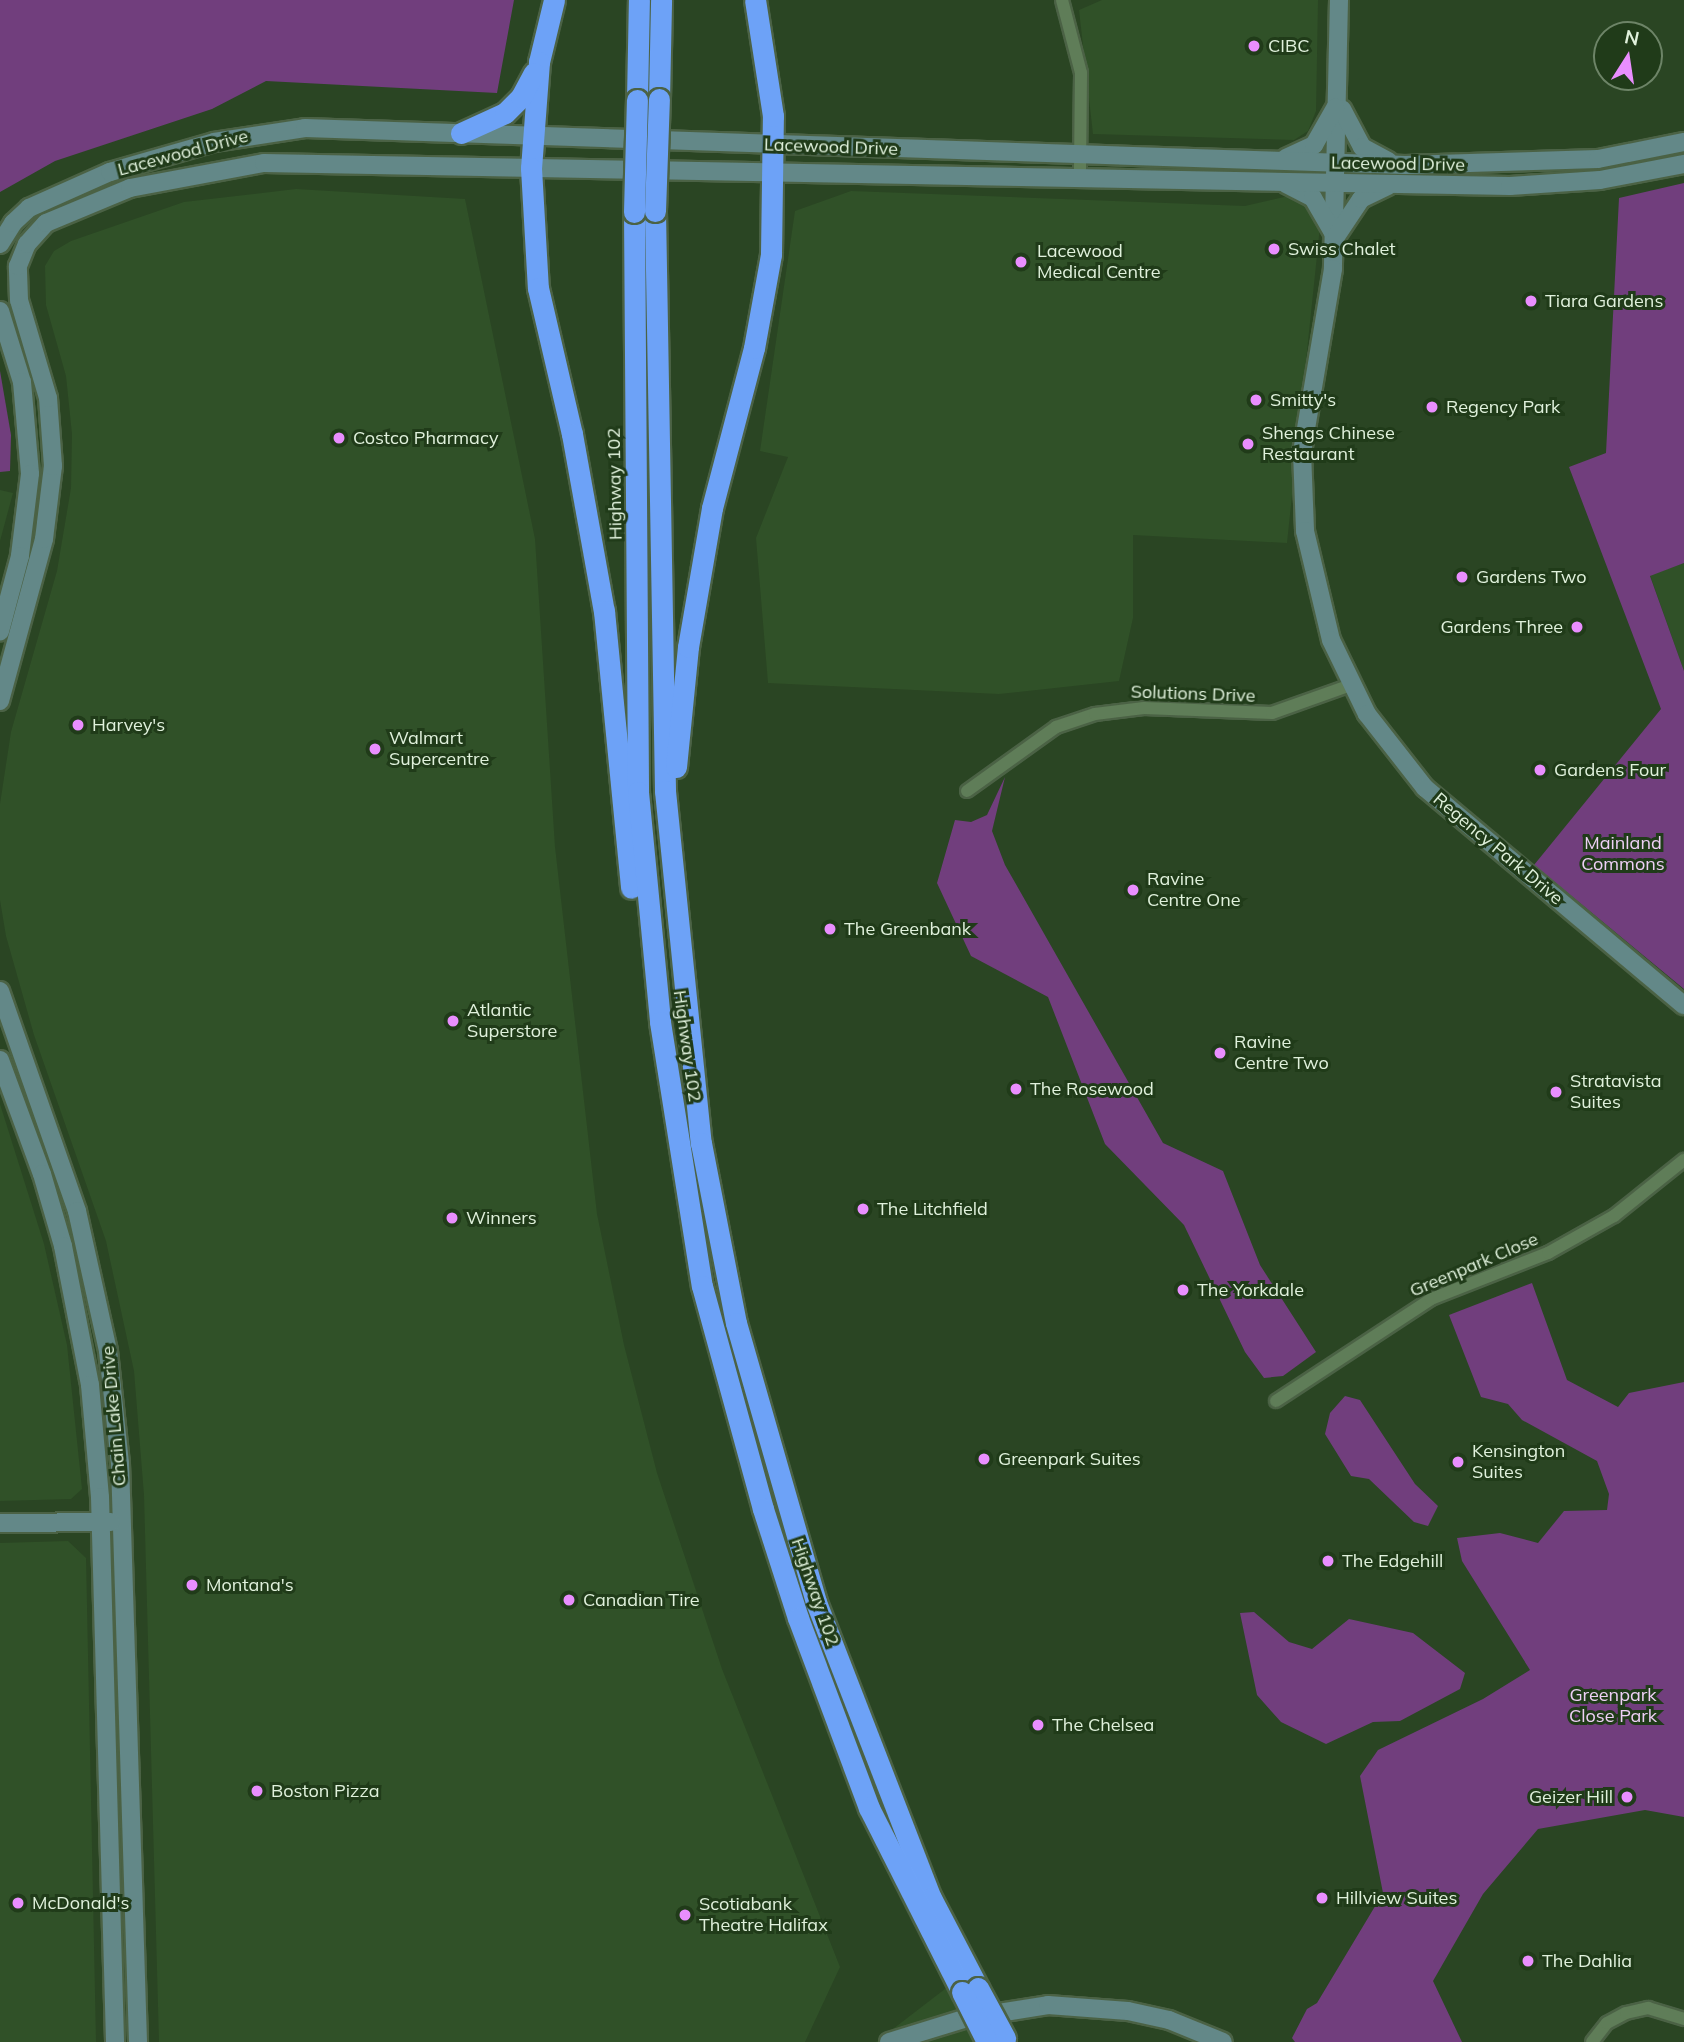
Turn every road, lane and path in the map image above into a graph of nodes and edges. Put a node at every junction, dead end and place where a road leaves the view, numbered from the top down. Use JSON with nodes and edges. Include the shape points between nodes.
{"nodes":[{"id":1,"x":554,"y":0,"type":"edge"},
{"id":2,"x":639,"y":0,"type":"edge"},
{"id":3,"x":661,"y":0,"type":"edge"},
{"id":4,"x":755,"y":0,"type":"edge"},
{"id":5,"x":1062,"y":0,"type":"edge"},
{"id":6,"x":1339,"y":0,"type":"edge"},
{"id":7,"x":540,"y":62,"type":"junction"},
{"id":8,"x":1339,"y":99,"type":"junction"},
{"id":9,"x":461,"y":133,"type":"junction"},
{"id":10,"x":533,"y":136,"type":"junction"},
{"id":11,"x":1684,"y":142,"type":"edge"},
{"id":12,"x":774,"y":145,"type":"junction"},
{"id":13,"x":1080,"y":156,"type":"junction"},
{"id":14,"x":1278,"y":160,"type":"junction"},
{"id":15,"x":1684,"y":164,"type":"edge"},
{"id":16,"x":1405,"y":165,"type":"junction"},
{"id":17,"x":531,"y":168,"type":"junction"},
{"id":18,"x":1337,"y":173,"type":"junction"},
{"id":19,"x":774,"y":174,"type":"junction"},
{"id":20,"x":1080,"y":176,"type":"junction"},
{"id":21,"x":1273,"y":180,"type":"junction"},
{"id":22,"x":1394,"y":185,"type":"junction"},
{"id":23,"x":645,"y":212,"type":"junction"},
{"id":24,"x":1335,"y":238,"type":"junction"},
{"id":25,"x":2,"y":241,"type":"edge"},
{"id":26,"x":0,"y":311,"type":"edge"},
{"id":27,"x":0,"y":631,"type":"edge"},
{"id":28,"x":1350,"y":685,"type":"junction"},
{"id":29,"x":0,"y":701,"type":"edge"},
{"id":30,"x":967,"y":791,"type":"dead end"},
{"id":31,"x":0,"y":991,"type":"edge"},
{"id":32,"x":1684,"y":1005,"type":"edge"},
{"id":33,"x":0,"y":1060,"type":"edge"},
{"id":34,"x":701,"y":1143,"type":"junction"},
{"id":35,"x":1684,"y":1160,"type":"edge"},
{"id":36,"x":702,"y":1286,"type":"junction"},
{"id":37,"x":1276,"y":1401,"type":"dead end"},
{"id":38,"x":101,"y":1522,"type":"junction"},
{"id":39,"x":122,"y":1522,"type":"junction"},
{"id":40,"x":0,"y":1523,"type":"edge"},
{"id":41,"x":111,"y":1857,"type":"junction"},
{"id":42,"x":131,"y":1857,"type":"junction"},
{"id":43,"x":970,"y":1990,"type":"junction"},
{"id":44,"x":1684,"y":2018,"type":"edge"},
{"id":45,"x":1000,"y":2041,"type":"edge"},
{"id":46,"x":115,"y":2042,"type":"edge"},
{"id":47,"x":138,"y":2042,"type":"edge"},
{"id":48,"x":889,"y":2042,"type":"edge"},
{"id":49,"x":1223,"y":2042,"type":"edge"},
{"id":50,"x":1592,"y":2042,"type":"edge"}],
"edges":[{"from":1,"to":7,"type":"highway"},
{"from":2,"to":23,"type":"highway","name":"Highway 102","bridge":true,"via":[[637,100]]},
{"from":3,"to":23,"type":"highway","name":"Highway 102","bridge":true,"via":[[659,99]]},
{"from":4,"to":12,"type":"highway","via":[[770,78]]},
{"from":5,"to":13,"type":"street","via":[[1080,61]]},
{"from":6,"to":8,"type":"street","name":"Regency Park Drive"},
{"from":7,"to":9,"type":"highway","via":[[522,96],[505,113]]},
{"from":7,"to":10,"type":"highway"},
{"from":8,"to":14,"type":"street","via":[[1314,145]]},
{"from":8,"to":16,"type":"street","via":[[1347,125],[1362,147]]},
{"from":8,"to":18,"type":"street","name":"Regency Park Drive"},
{"from":9,"to":10,"type":"street","name":"Lacewood Drive"},
{"from":9,"to":25,"type":"street","name":"Lacewood Drive","via":[[305,128],[214,142],[110,172],[53,196],[29,208]]},
{"from":10,"to":12,"type":"street","name":"Lacewood Drive"},
{"from":10,"to":17,"type":"highway"},
{"from":11,"to":16,"type":"street","name":"Lacewood Drive","via":[[1587,160]]},
{"from":12,"to":13,"type":"street","name":"Lacewood Drive"},
{"from":12,"to":19,"type":"highway"},
{"from":13,"to":14,"type":"street","name":"Lacewood Drive"},
{"from":13,"to":20,"type":"street"},
{"from":14,"to":18,"type":"street","name":"Lacewood Drive"},
{"from":15,"to":22,"type":"street","name":"Lacewood Drive","via":[[1568,183]]},
{"from":16,"to":18,"type":"street","name":"Lacewood Drive"},
{"from":17,"to":19,"type":"street","name":"Lacewood Drive"},
{"from":17,"to":29,"type":"street","name":"Lacewood Drive","via":[[327,162],[224,167],[95,201],[46,223],[35,233],[18,266],[17,288],[48,397],[52,490],[44,539]]},
{"from":17,"to":36,"type":"highway","via":[[538,288],[572,434],[604,611],[644,996]]},
{"from":18,"to":21,"type":"street","name":"Lacewood Drive"},
{"from":18,"to":22,"type":"street","name":"Lacewood Drive"},
{"from":18,"to":24,"type":"street","name":"Regency Park Drive"},
{"from":19,"to":20,"type":"street","name":"Lacewood Drive"},
{"from":19,"to":34,"type":"highway","via":[[764,302],[712,508],[688,647],[675,774],[677,854]]},
{"from":20,"to":21,"type":"street","name":"Lacewood Drive"},
{"from":21,"to":24,"type":"street","via":[[1313,198]]},
{"from":22,"to":24,"type":"street","via":[[1361,199]]},
{"from":23,"to":34,"type":"highway","name":"Highway 102","via":[[665,791]]},
{"from":23,"to":36,"type":"highway","name":"Highway 102","via":[[638,792],[660,1022]]},
{"from":24,"to":28,"type":"street","name":"Regency Park Drive","via":[[1328,319],[1302,452],[1302,491],[1317,598]]},
{"from":26,"to":27,"type":"street","via":[[22,382],[30,474],[22,546]]},
{"from":28,"to":30,"type":"street","name":"Solutions Drive","via":[[1272,713],[1144,708],[1095,714],[1056,727]]},
{"from":28,"to":32,"type":"street","name":"Regency Park Drive","via":[[1388,745],[1448,811]]},
{"from":31,"to":39,"type":"street","name":"Chain Lake Drive","via":[[60,1159],[92,1267],[115,1407]]},
{"from":33,"to":38,"type":"street","name":"Chain Lake Drive","via":[[45,1183],[82,1322],[97,1441]]},
{"from":34,"to":43,"type":"highway","name":"Highway 102","via":[[736,1323],[816,1602]]},
{"from":35,"to":37,"type":"street","name":"Greenpark Close","via":[[1614,1216],[1548,1253],[1431,1299]]},
{"from":36,"to":43,"type":"highway","name":"Highway 102","via":[[763,1510],[869,1808]]},
{"from":38,"to":39,"type":"street"},
{"from":38,"to":40,"type":"street"},
{"from":38,"to":41,"type":"street","name":"Chain Lake Drive"},
{"from":39,"to":42,"type":"street","name":"Chain Lake Drive"},
{"from":41,"to":42,"type":"street"},
{"from":41,"to":46,"type":"street","name":"Chain Lake Drive"},
{"from":42,"to":47,"type":"street","name":"Chain Lake Drive"},
{"from":43,"to":45,"type":"highway","name":"Highway 102","bridge":true},
{"from":44,"to":50,"type":"street","via":[[1648,2008],[1626,2013],[1607,2023]]},
{"from":48,"to":49,"type":"street","via":[[978,2016],[1048,2005],[1128,2011],[1169,2020]]}]}
